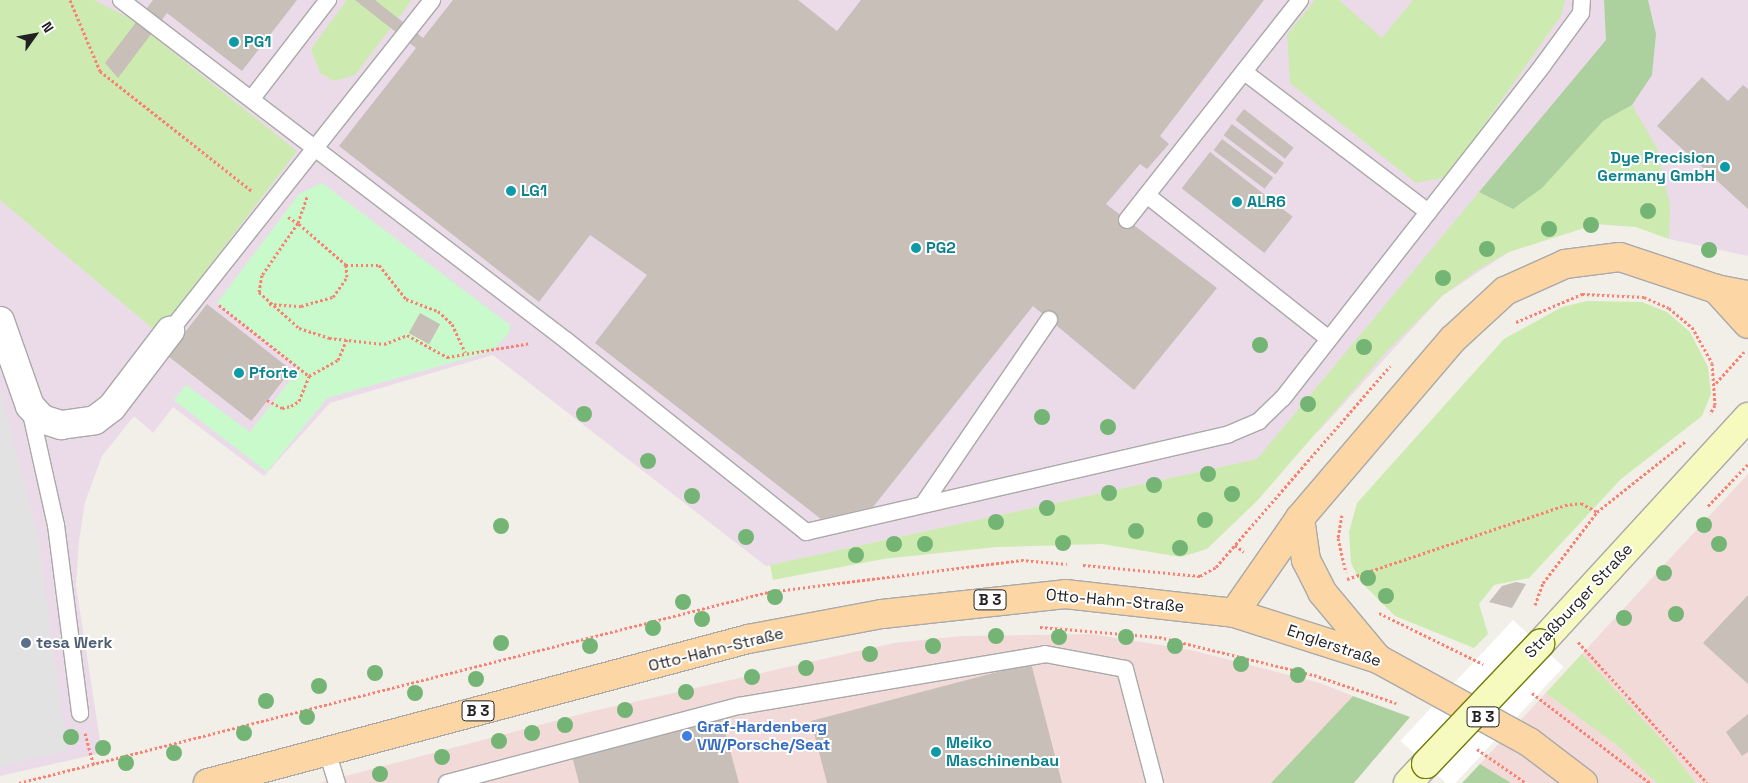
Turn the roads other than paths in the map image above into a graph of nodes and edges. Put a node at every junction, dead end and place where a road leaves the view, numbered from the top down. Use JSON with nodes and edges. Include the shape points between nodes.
{"nodes":[{"id":1,"x":121,"y":0,"type":"edge"},
{"id":2,"x":328,"y":0,"type":"edge"},
{"id":3,"x":432,"y":0,"type":"edge"},
{"id":4,"x":1300,"y":0,"type":"edge"},
{"id":5,"x":1582,"y":0,"type":"edge"},
{"id":6,"x":1247,"y":74,"type":"junction"},
{"id":7,"x":253,"y":98,"type":"junction"},
{"id":8,"x":319,"y":148,"type":"junction"},
{"id":9,"x":1148,"y":196,"type":"junction"},
{"id":10,"x":1428,"y":212,"type":"junction"},
{"id":11,"x":1128,"y":220,"type":"dead end"},
{"id":12,"x":1716,"y":289,"type":"junction"},
{"id":13,"x":1748,"y":294,"type":"edge"},
{"id":14,"x":1049,"y":320,"type":"dead end"},
{"id":15,"x":0,"y":321,"type":"edge"},
{"id":16,"x":1748,"y":324,"type":"edge"},
{"id":17,"x":170,"y":330,"type":"joint"},
{"id":18,"x":1328,"y":338,"type":"junction"},
{"id":19,"x":30,"y":406,"type":"junction"},
{"id":20,"x":1748,"y":417,"type":"edge"},
{"id":21,"x":924,"y":503,"type":"junction"},
{"id":22,"x":1300,"y":518,"type":"junction"},
{"id":23,"x":1234,"y":613,"type":"junction"},
{"id":24,"x":1378,"y":659,"type":"junction"},
{"id":25,"x":80,"y":713,"type":"road end"},
{"id":26,"x":327,"y":751,"type":"junction"},
{"id":27,"x":1417,"y":774,"type":"edge"},
{"id":28,"x":208,"y":783,"type":"edge"},
{"id":29,"x":337,"y":783,"type":"edge"},
{"id":30,"x":447,"y":783,"type":"edge"},
{"id":31,"x":1155,"y":783,"type":"edge"},
{"id":32,"x":1583,"y":783,"type":"edge"}],
"edges":[{"from":1,"to":7,"type":"lane"},
{"from":2,"to":7,"type":"lane"},
{"from":3,"to":8,"type":"lane"},
{"from":4,"to":6,"type":"lane"},
{"from":5,"to":10,"type":"lane","via":[[1581,13],[1565,36]]},
{"from":6,"to":9,"type":"lane"},
{"from":6,"to":10,"type":"lane"},
{"from":7,"to":8,"type":"lane"},
{"from":8,"to":17,"type":"lane"},
{"from":8,"to":21,"type":"lane","via":[[806,532]]},
{"from":9,"to":11,"type":"lane"},
{"from":9,"to":18,"type":"lane"},
{"from":10,"to":18,"type":"lane"},
{"from":12,"to":13,"type":"main road"},
{"from":12,"to":16,"type":"main road"},
{"from":12,"to":22,"type":"main road","via":[[1620,257],[1565,264],[1505,291],[1453,339]]},
{"from":14,"to":21,"type":"lane"},
{"from":15,"to":19,"type":"street"},
{"from":17,"to":19,"type":"street","via":[[112,407],[95,420],[61,425],[42,419]]},
{"from":18,"to":21,"type":"lane","via":[[1283,398],[1259,421],[1229,434]]},
{"from":19,"to":25,"type":"lane","via":[[56,524]]},
{"from":20,"to":27,"type":"main road","name":"Straßburger Straße","bridge":true},
{"from":22,"to":23,"type":"main road"},
{"from":22,"to":24,"type":"main road","via":[[1306,560],[1322,592]]},
{"from":23,"to":24,"type":"main road","name":"Englerstraße","number":"B 3"},
{"from":23,"to":26,"type":"main road","name":"Otto-Hahn-Straße","number":"B 3","via":[[1065,594],[882,614],[748,639]]},
{"from":24,"to":32,"type":"main road","name":"Englerstraße","number":"B 3","via":[[1529,742]]},
{"from":26,"to":28,"type":"main road","name":"Otto-Hahn-Straße","number":"B 3"},
{"from":26,"to":29,"type":"lane"},
{"from":30,"to":31,"type":"lane","via":[[738,706],[1045,654],[1125,669]]}]}
